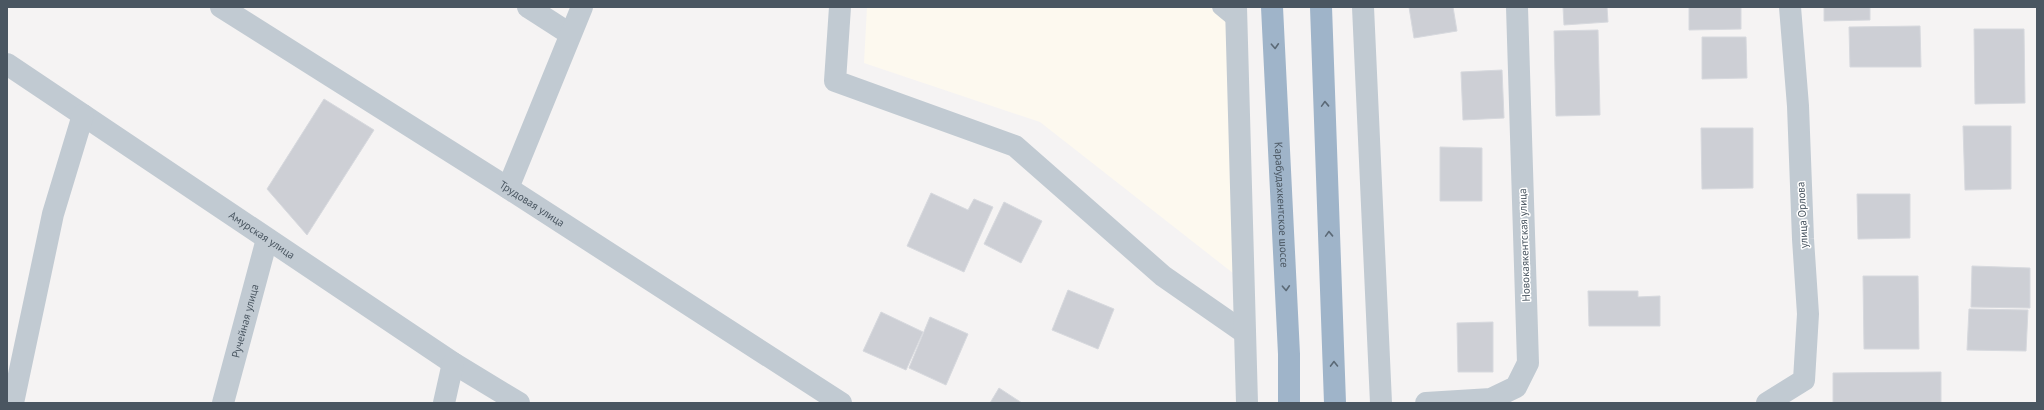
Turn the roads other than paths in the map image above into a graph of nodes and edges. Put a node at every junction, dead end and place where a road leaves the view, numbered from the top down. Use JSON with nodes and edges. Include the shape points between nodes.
{"nodes":[{"id":1,"x":221,"y":7,"type":"edge"},
{"id":2,"x":528,"y":7,"type":"edge"},
{"id":3,"x":582,"y":7,"type":"edge"},
{"id":4,"x":840,"y":7,"type":"edge"},
{"id":5,"x":1220,"y":7,"type":"edge"},
{"id":6,"x":1272,"y":7,"type":"edge"},
{"id":7,"x":1320,"y":7,"type":"edge"},
{"id":8,"x":1364,"y":7,"type":"edge"},
{"id":9,"x":1517,"y":7,"type":"edge"},
{"id":10,"x":1790,"y":7,"type":"edge"},
{"id":11,"x":1237,"y":14,"type":"edge"},
{"id":12,"x":570,"y":34,"type":"junction"},
{"id":13,"x":7,"y":64,"type":"edge"},
{"id":14,"x":83,"y":115,"type":"junction"},
{"id":15,"x":508,"y":188,"type":"junction"},
{"id":16,"x":267,"y":239,"type":"junction"},
{"id":17,"x":1245,"y":333,"type":"junction"},
{"id":18,"x":453,"y":362,"type":"junction"},
{"id":19,"x":13,"y":403,"type":"edge"},
{"id":20,"x":223,"y":403,"type":"edge"},
{"id":21,"x":444,"y":403,"type":"edge"},
{"id":22,"x":520,"y":403,"type":"edge"},
{"id":23,"x":841,"y":403,"type":"edge"},
{"id":24,"x":1247,"y":403,"type":"edge"},
{"id":25,"x":1289,"y":403,"type":"edge"},
{"id":26,"x":1335,"y":403,"type":"edge"},
{"id":27,"x":1381,"y":403,"type":"edge"},
{"id":28,"x":1426,"y":403,"type":"edge"},
{"id":29,"x":1767,"y":403,"type":"edge"}],
"edges":[{"from":1,"to":15,"type":"street","name":"Трудовая улица"},
{"from":2,"to":12,"type":"street"},
{"from":3,"to":12,"type":"street"},
{"from":4,"to":17,"type":"street","via":[[835,81],[1015,146],[1163,276]]},
{"from":5,"to":11,"type":"lane"},
{"from":6,"to":25,"type":"highway","name":"Карабудахкентское шоссе","one_way":true,"via":[[1289,346]]},
{"from":26,"to":7,"type":"highway","one_way":true},
{"from":8,"to":27,"type":"street"},
{"from":9,"to":28,"type":"street","name":"Новокаякентская улица","via":[[1528,363],[1516,387],[1491,399]]},
{"from":10,"to":29,"type":"street","name":"улица Орлова","via":[[1798,106],[1808,314],[1804,380]]},
{"from":11,"to":17,"type":"street"},
{"from":12,"to":15,"type":"street"},
{"from":13,"to":14,"type":"street","name":"Амурская улица"},
{"from":14,"to":16,"type":"street","name":"Амурская улица"},
{"from":14,"to":19,"type":"street","via":[[54,214]]},
{"from":15,"to":23,"type":"street","name":"Трудовая улица"},
{"from":16,"to":18,"type":"street","name":"Амурская улица"},
{"from":16,"to":20,"type":"street","name":"Ручейная улица"},
{"from":17,"to":24,"type":"street"},
{"from":18,"to":21,"type":"street"},
{"from":18,"to":22,"type":"street","name":"Амурская улица"}]}
